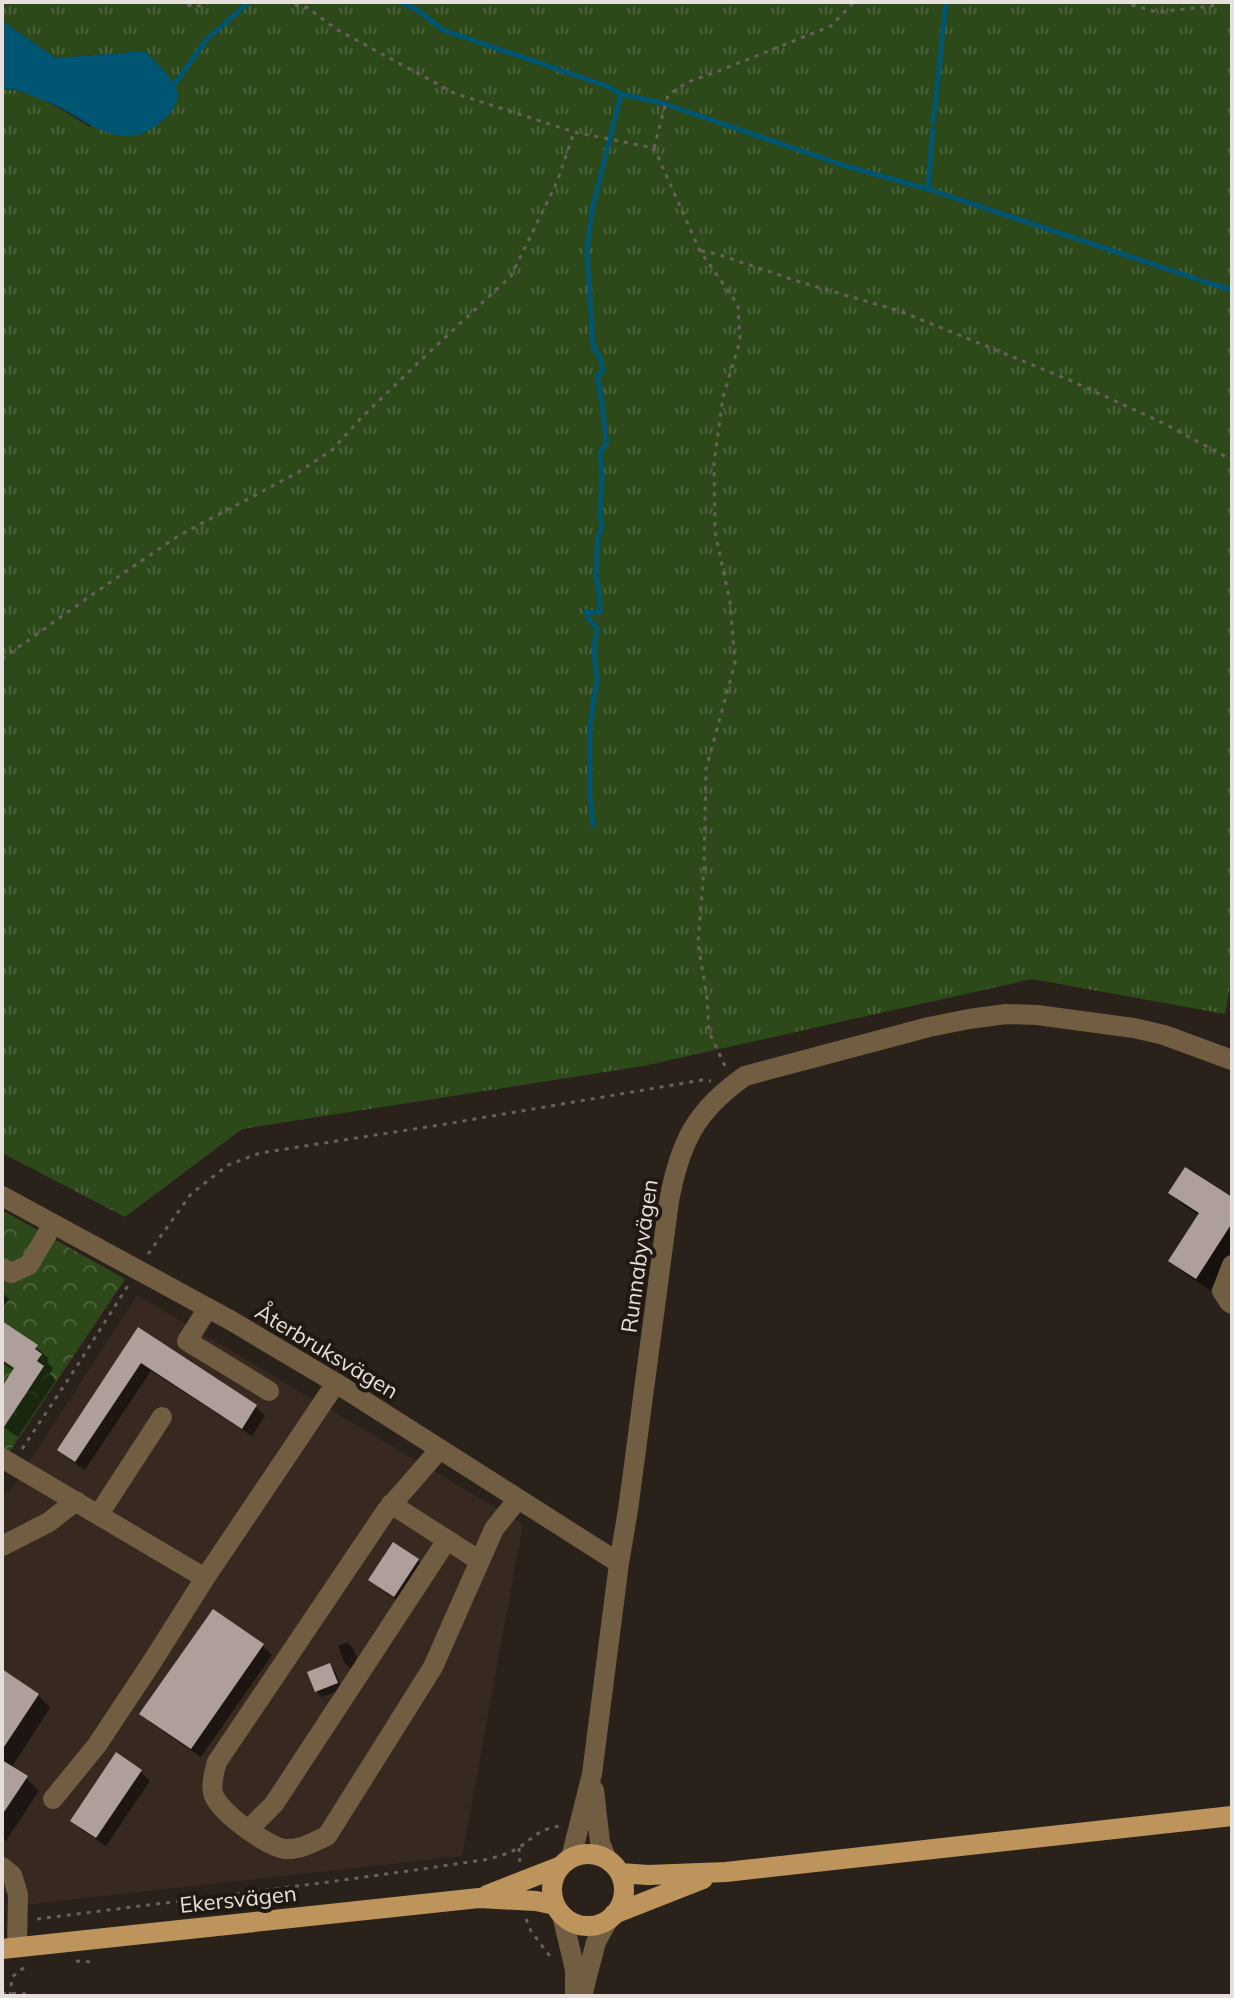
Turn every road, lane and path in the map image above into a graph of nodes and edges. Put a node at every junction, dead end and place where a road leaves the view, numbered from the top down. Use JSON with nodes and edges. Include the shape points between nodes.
{"nodes":[{"id":1,"x":178,"y":2,"type":"edge"},
{"id":2,"x":211,"y":2,"type":"edge"},
{"id":3,"x":285,"y":2,"type":"edge"},
{"id":4,"x":854,"y":2,"type":"edge"},
{"id":5,"x":1122,"y":2,"type":"edge"},
{"id":6,"x":1223,"y":2,"type":"edge"},
{"id":7,"x":574,"y":132,"type":"junction"},
{"id":8,"x":654,"y":148,"type":"junction"},
{"id":9,"x":700,"y":251,"type":"junction"},
{"id":10,"x":1232,"y":460,"type":"edge"},
{"id":11,"x":2,"y":659,"type":"edge"},
{"id":12,"x":1232,"y":1060,"type":"edge"},
{"id":13,"x":734,"y":1084,"type":"junction"},
{"id":14,"x":5,"y":1205,"type":"edge"},
{"id":15,"x":53,"y":1224,"type":"junction"},
{"id":16,"x":1232,"y":1265,"type":"edge"},
{"id":17,"x":2,"y":1268,"type":"edge"},
{"id":18,"x":137,"y":1270,"type":"junction"},
{"id":19,"x":1232,"y":1304,"type":"edge"},
{"id":20,"x":208,"y":1308,"type":"junction"},
{"id":21,"x":336,"y":1383,"type":"junction"},
{"id":22,"x":269,"y":1391,"type":"dead end"},
{"id":23,"x":162,"y":1417,"type":"dead end"},
{"id":24,"x":440,"y":1449,"type":"junction"},
{"id":25,"x":7,"y":1461,"type":"edge"},
{"id":26,"x":518,"y":1499,"type":"junction"},
{"id":27,"x":76,"y":1501,"type":"junction"},
{"id":28,"x":391,"y":1504,"type":"junction"},
{"id":29,"x":99,"y":1514,"type":"junction"},
{"id":30,"x":447,"y":1540,"type":"junction"},
{"id":31,"x":2,"y":1546,"type":"edge"},
{"id":32,"x":480,"y":1561,"type":"junction"},
{"id":33,"x":619,"y":1563,"type":"junction"},
{"id":34,"x":205,"y":1578,"type":"junction"},
{"id":35,"x":592,"y":1774,"type":"junction"},
{"id":36,"x":53,"y":1799,"type":"dead end"},
{"id":37,"x":1232,"y":1816,"type":"edge"},
{"id":38,"x":581,"y":1825,"type":"junction"},
{"id":39,"x":249,"y":1829,"type":"junction"},
{"id":40,"x":519,"y":1848,"type":"junction"},
{"id":41,"x":566,"y":1862,"type":"junction"},
{"id":42,"x":613,"y":1866,"type":"junction"},
{"id":43,"x":2,"y":1867,"type":"edge"},
{"id":44,"x":726,"y":1872,"type":"junction"},
{"id":45,"x":523,"y":1891,"type":"junction"},
{"id":46,"x":559,"y":1910,"type":"junction"},
{"id":47,"x":611,"y":1917,"type":"junction"},
{"id":48,"x":18,"y":1922,"type":"junction"},
{"id":49,"x":10,"y":1948,"type":"edge"},
{"id":50,"x":63,"y":1960,"type":"dead end"},
{"id":51,"x":92,"y":1962,"type":"dead end"},
{"id":52,"x":36,"y":1963,"type":"dead end"},
{"id":53,"x":555,"y":1966,"type":"dead end"},
{"id":54,"x":2,"y":1993,"type":"edge"},
{"id":55,"x":10,"y":1994,"type":"edge"},
{"id":56,"x":28,"y":1996,"type":"edge"},
{"id":57,"x":575,"y":1996,"type":"edge"},
{"id":58,"x":582,"y":1996,"type":"edge"}],
"edges":[{"from":1,"to":2,"type":"path","via":[[195,7]]},
{"from":3,"to":7,"type":"path","via":[[308,8],[336,29],[454,93]]},
{"from":4,"to":8,"type":"path","via":[[831,26],[688,82],[668,95]]},
{"from":5,"to":6,"type":"path","via":[[1157,12]]},
{"from":7,"to":8,"type":"path"},
{"from":7,"to":11,"type":"path","via":[[557,182],[511,276],[332,450],[178,536]]},
{"from":8,"to":9,"type":"path"},
{"from":9,"to":10,"type":"path","via":[[900,311],[1067,379]]},
{"from":9,"to":13,"type":"path","via":[[738,305],[740,341],[723,397],[714,463],[715,532],[730,602],[735,663],[706,769],[698,943],[709,1032]]},
{"from":12,"to":13,"type":"street","name":"Runnabyvägen","via":[[1134,1028],[1006,1014],[766,1069]]},
{"from":13,"to":18,"type":"path","via":[[702,1080],[260,1153],[228,1165],[191,1194]]},
{"from":13,"to":33,"type":"street","name":"Runnabyvägen","via":[[699,1120],[675,1168]]},
{"from":14,"to":15,"type":"street","name":"Återbruksvägen"},
{"from":15,"to":17,"type":"street","via":[[29,1265],[11,1273]]},
{"from":15,"to":18,"type":"street","name":"Återbruksvägen"},
{"from":16,"to":19,"type":"street","via":[[1222,1291]]},
{"from":18,"to":20,"type":"street","name":"Återbruksvägen"},
{"from":18,"to":25,"type":"path","via":[[77,1366]]},
{"from":20,"to":21,"type":"street","name":"Återbruksvägen"},
{"from":20,"to":22,"type":"street","via":[[187,1341]]},
{"from":21,"to":24,"type":"street","name":"Återbruksvägen"},
{"from":21,"to":34,"type":"street"},
{"from":23,"to":29,"type":"street"},
{"from":24,"to":26,"type":"street","name":"Återbruksvägen"},
{"from":24,"to":28,"type":"street"},
{"from":25,"to":27,"type":"street"},
{"from":26,"to":32,"type":"street","via":[[494,1529]]},
{"from":26,"to":33,"type":"street","name":"Återbruksvägen"},
{"from":27,"to":29,"type":"street"},
{"from":27,"to":31,"type":"street"},
{"from":28,"to":30,"type":"street"},
{"from":28,"to":39,"type":"street","via":[[217,1762],[216,1800]]},
{"from":29,"to":34,"type":"street"},
{"from":30,"to":32,"type":"street"},
{"from":30,"to":39,"type":"street","via":[[274,1804]]},
{"from":32,"to":39,"type":"street","via":[[433,1667],[327,1836],[283,1849]]},
{"from":33,"to":35,"type":"street","name":"Runnabyvägen"},
{"from":34,"to":36,"type":"street","via":[[97,1745]]},
{"from":35,"to":38,"type":"street","name":"Runnabyvägen"},
{"from":35,"to":42,"type":"street","name":"Runnabyvägen","via":[[600,1842]]},
{"from":37,"to":44,"type":"main road"},
{"from":38,"to":40,"type":"path","via":[[540,1831]]},
{"from":38,"to":41,"type":"street","name":"Runnabyvägen"},
{"from":40,"to":45,"type":"path"},
{"from":40,"to":48,"type":"path","via":[[489,1859],[348,1880]]},
{"from":41,"to":42,"type":"main road","via":[[588,1854]]},
{"from":41,"to":45,"type":"main road","name":"Ekersvägen"},
{"from":41,"to":46,"type":"main road","via":[[552,1885]]},
{"from":42,"to":44,"type":"main road","via":[[648,1875]]},
{"from":42,"to":47,"type":"main road","via":[[624,1894]]},
{"from":43,"to":48,"type":"street","via":[[12,1875],[18,1894]]},
{"from":44,"to":47,"type":"main road"},
{"from":45,"to":46,"type":"main road","name":"Ekersvägen"},
{"from":45,"to":49,"type":"main road","name":"Ekersvägen"},
{"from":45,"to":53,"type":"path","via":[[527,1925]]},
{"from":46,"to":47,"type":"main road","via":[[588,1926]]},
{"from":46,"to":57,"type":"street","via":[[575,1970]]},
{"from":47,"to":58,"type":"street","via":[[596,1942]]},
{"from":48,"to":49,"type":"street"},
{"from":50,"to":51,"type":"path"},
{"from":52,"to":55,"type":"path","via":[[12,1977]]},
{"from":54,"to":55,"type":"path"},
{"from":55,"to":56,"type":"path"}]}
